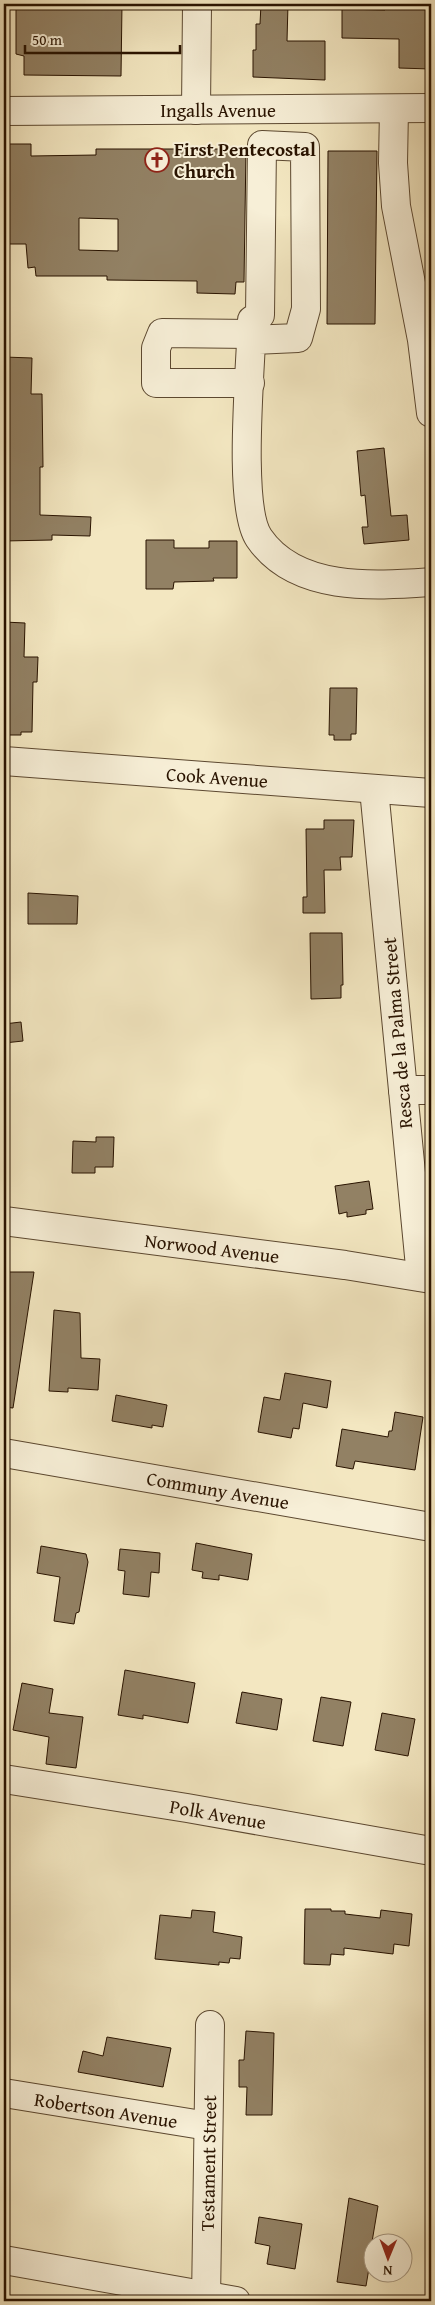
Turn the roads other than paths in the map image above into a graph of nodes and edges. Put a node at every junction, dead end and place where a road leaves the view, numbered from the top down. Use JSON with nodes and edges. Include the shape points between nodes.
{"nodes":[{"id":1,"x":197,"y":4,"type":"edge"},
{"id":2,"x":431,"y":108,"type":"edge"},
{"id":3,"x":394,"y":109,"type":"junction"},
{"id":4,"x":196,"y":110,"type":"junction"},
{"id":5,"x":4,"y":111,"type":"edge"},
{"id":6,"x":254,"y":330,"type":"junction"},
{"id":7,"x":250,"y":383,"type":"junction"},
{"id":8,"x":431,"y":413,"type":"edge"},
{"id":9,"x":431,"y":582,"type":"edge"},
{"id":10,"x":4,"y":761,"type":"edge"},
{"id":11,"x":374,"y":789,"type":"junction"},
{"id":12,"x":431,"y":793,"type":"edge"},
{"id":13,"x":403,"y":1090,"type":"junction"},
{"id":14,"x":431,"y":1090,"type":"edge"},
{"id":15,"x":4,"y":1221,"type":"edge"},
{"id":16,"x":426,"y":1278,"type":"edge"},
{"id":17,"x":4,"y":1453,"type":"edge"},
{"id":18,"x":431,"y":1527,"type":"edge"},
{"id":19,"x":4,"y":1779,"type":"edge"},
{"id":20,"x":431,"y":1851,"type":"edge"},
{"id":21,"x":210,"y":2025,"type":"dead end"},
{"id":22,"x":4,"y":2093,"type":"edge"},
{"id":23,"x":208,"y":2126,"type":"junction"},
{"id":24,"x":4,"y":2260,"type":"edge"},
{"id":25,"x":206,"y":2299,"type":"edge"},
{"id":26,"x":236,"y":2301,"type":"edge"}],
"edges":[{"from":1,"to":4,"type":"street"},
{"from":2,"to":3,"type":"street","name":"Ingalls Avenue"},
{"from":3,"to":4,"type":"street","name":"Ingalls Avenue"},
{"from":3,"to":8,"type":"street","via":[[396,206],[422,340]]},
{"from":4,"to":5,"type":"street","name":"Ingalls Avenue"},
{"from":6,"to":6,"type":"street","via":[[298,338],[306,309],[305,147],[262,145]]},
{"from":6,"to":7,"type":"street"},
{"from":6,"to":7,"type":"street","via":[[162,333],[156,348],[156,383]]},
{"from":7,"to":9,"type":"street","via":[[247,475],[253,526],[259,538],[293,568],[340,583],[397,585]]},
{"from":10,"to":11,"type":"street","name":"Cook Avenue"},
{"from":11,"to":12,"type":"street","name":"Cook Avenue"},
{"from":11,"to":13,"type":"street","name":"Resca de la Palma Street"},
{"from":13,"to":14,"type":"street"},
{"from":13,"to":16,"type":"street","name":"Resca de la Palma Street"},
{"from":15,"to":16,"type":"street","name":"Norwood Avenue"},
{"from":17,"to":18,"type":"street","name":"Communy Avenue"},
{"from":19,"to":20,"type":"street","name":"Polk Avenue"},
{"from":21,"to":23,"type":"street","name":"Testament Street"},
{"from":22,"to":23,"type":"street","name":"Robertson Avenue"},
{"from":23,"to":25,"type":"street","name":"Testament Street"},
{"from":24,"to":25,"type":"street"},
{"from":25,"to":26,"type":"street"}]}
